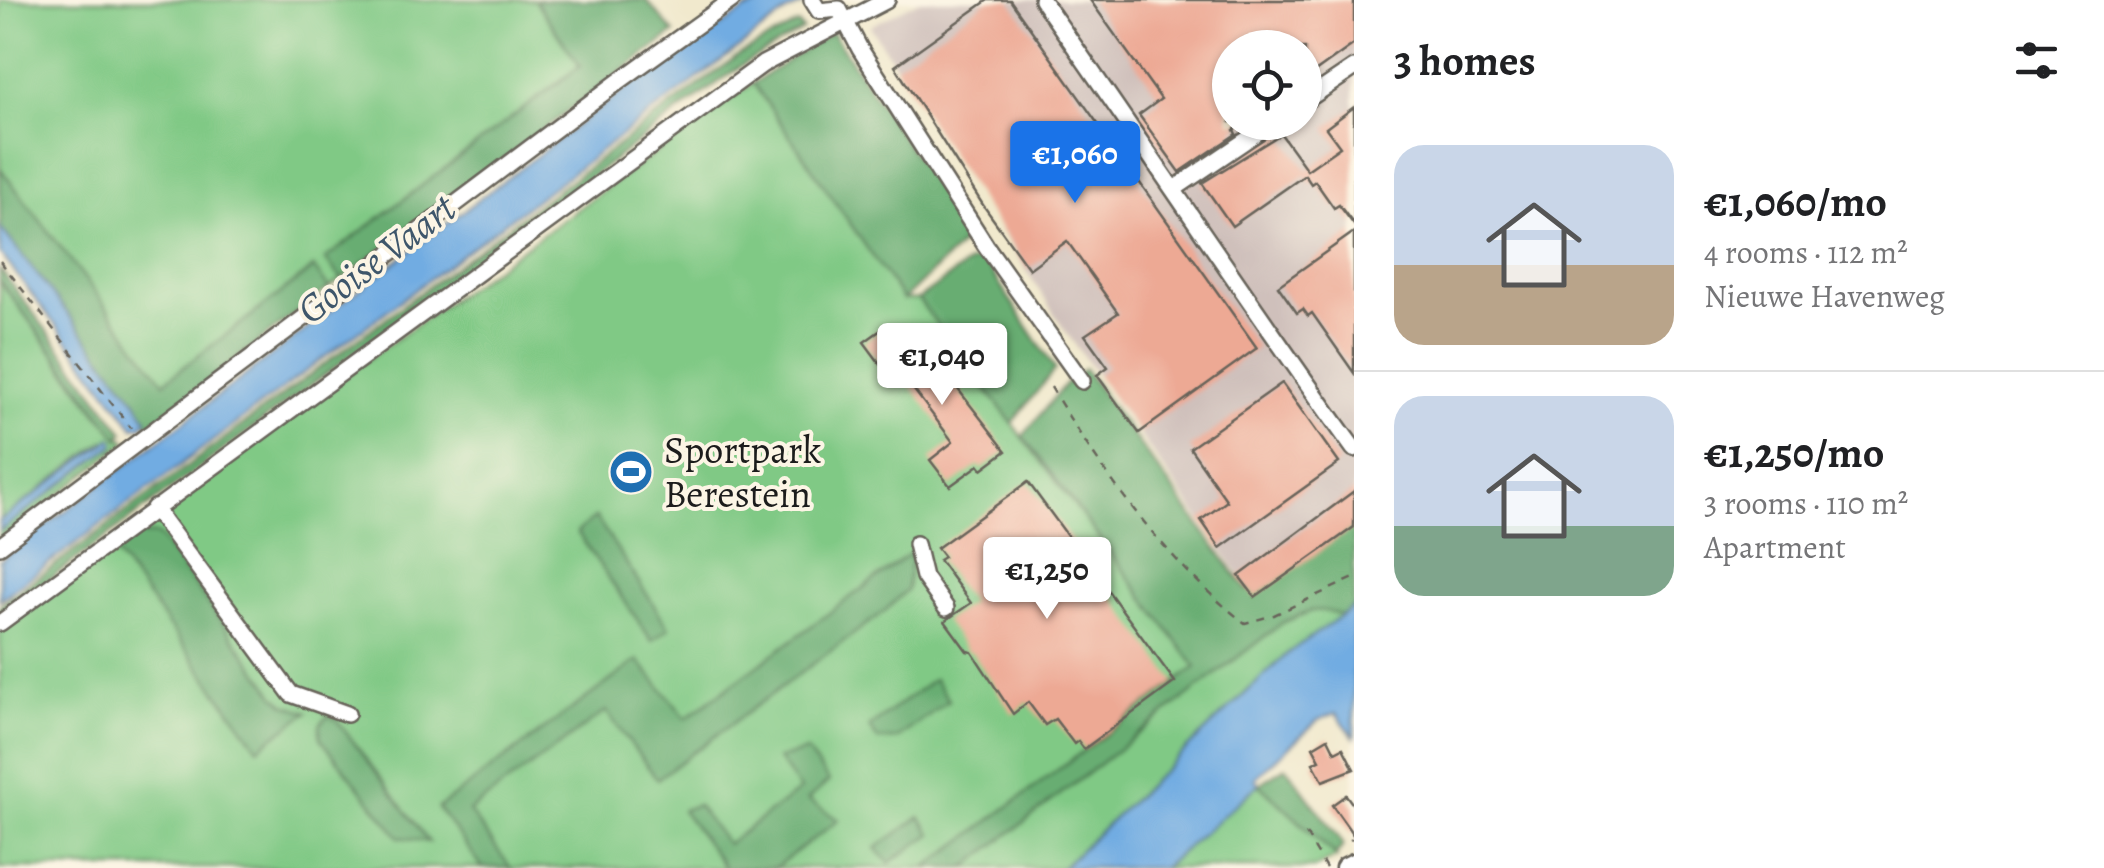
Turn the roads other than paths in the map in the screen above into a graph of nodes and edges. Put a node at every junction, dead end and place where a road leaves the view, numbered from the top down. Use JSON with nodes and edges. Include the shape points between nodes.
{"nodes":[{"id":1,"x":732,"y":0,"type":"edge"},
{"id":2,"x":887,"y":0,"type":"edge"},
{"id":3,"x":1042,"y":0,"type":"edge"},
{"id":4,"x":820,"y":6,"type":"edge"},
{"id":5,"x":846,"y":20,"type":"junction"},
{"id":6,"x":1354,"y":68,"type":"edge"},
{"id":7,"x":1322,"y":90,"type":"edge"},
{"id":8,"x":1247,"y":140,"type":"edge"},
{"id":9,"x":1174,"y":189,"type":"junction"},
{"id":10,"x":1082,"y":381,"type":"dead end"},
{"id":11,"x":1354,"y":449,"type":"edge"},
{"id":12,"x":154,"y":508,"type":"junction"},
{"id":13,"x":916,"y":544,"type":"dead end"},
{"id":14,"x":0,"y":546,"type":"edge"},
{"id":15,"x":946,"y":608,"type":"dead end"},
{"id":16,"x":0,"y":623,"type":"edge"},
{"id":17,"x":347,"y":714,"type":"dead end"},
{"id":18,"x":1354,"y":864,"type":"edge"},
{"id":19,"x":1346,"y":868,"type":"edge"}],
"edges":[{"from":1,"to":14,"type":"street"},
{"from":2,"to":5,"type":"street"},
{"from":3,"to":9,"type":"street"},
{"from":4,"to":5,"type":"street","via":[[838,9]]},
{"from":5,"to":10,"type":"street","via":[[986,246]]},
{"from":5,"to":12,"type":"street","via":[[763,64]]},
{"from":6,"to":7,"type":"street"},
{"from":8,"to":9,"type":"street"},
{"from":9,"to":11,"type":"street"},
{"from":12,"to":16,"type":"street"},
{"from":12,"to":17,"type":"street","via":[[291,694]]},
{"from":13,"to":15,"type":"street","via":[[924,577]]},
{"from":18,"to":19,"type":"main road"}]}
